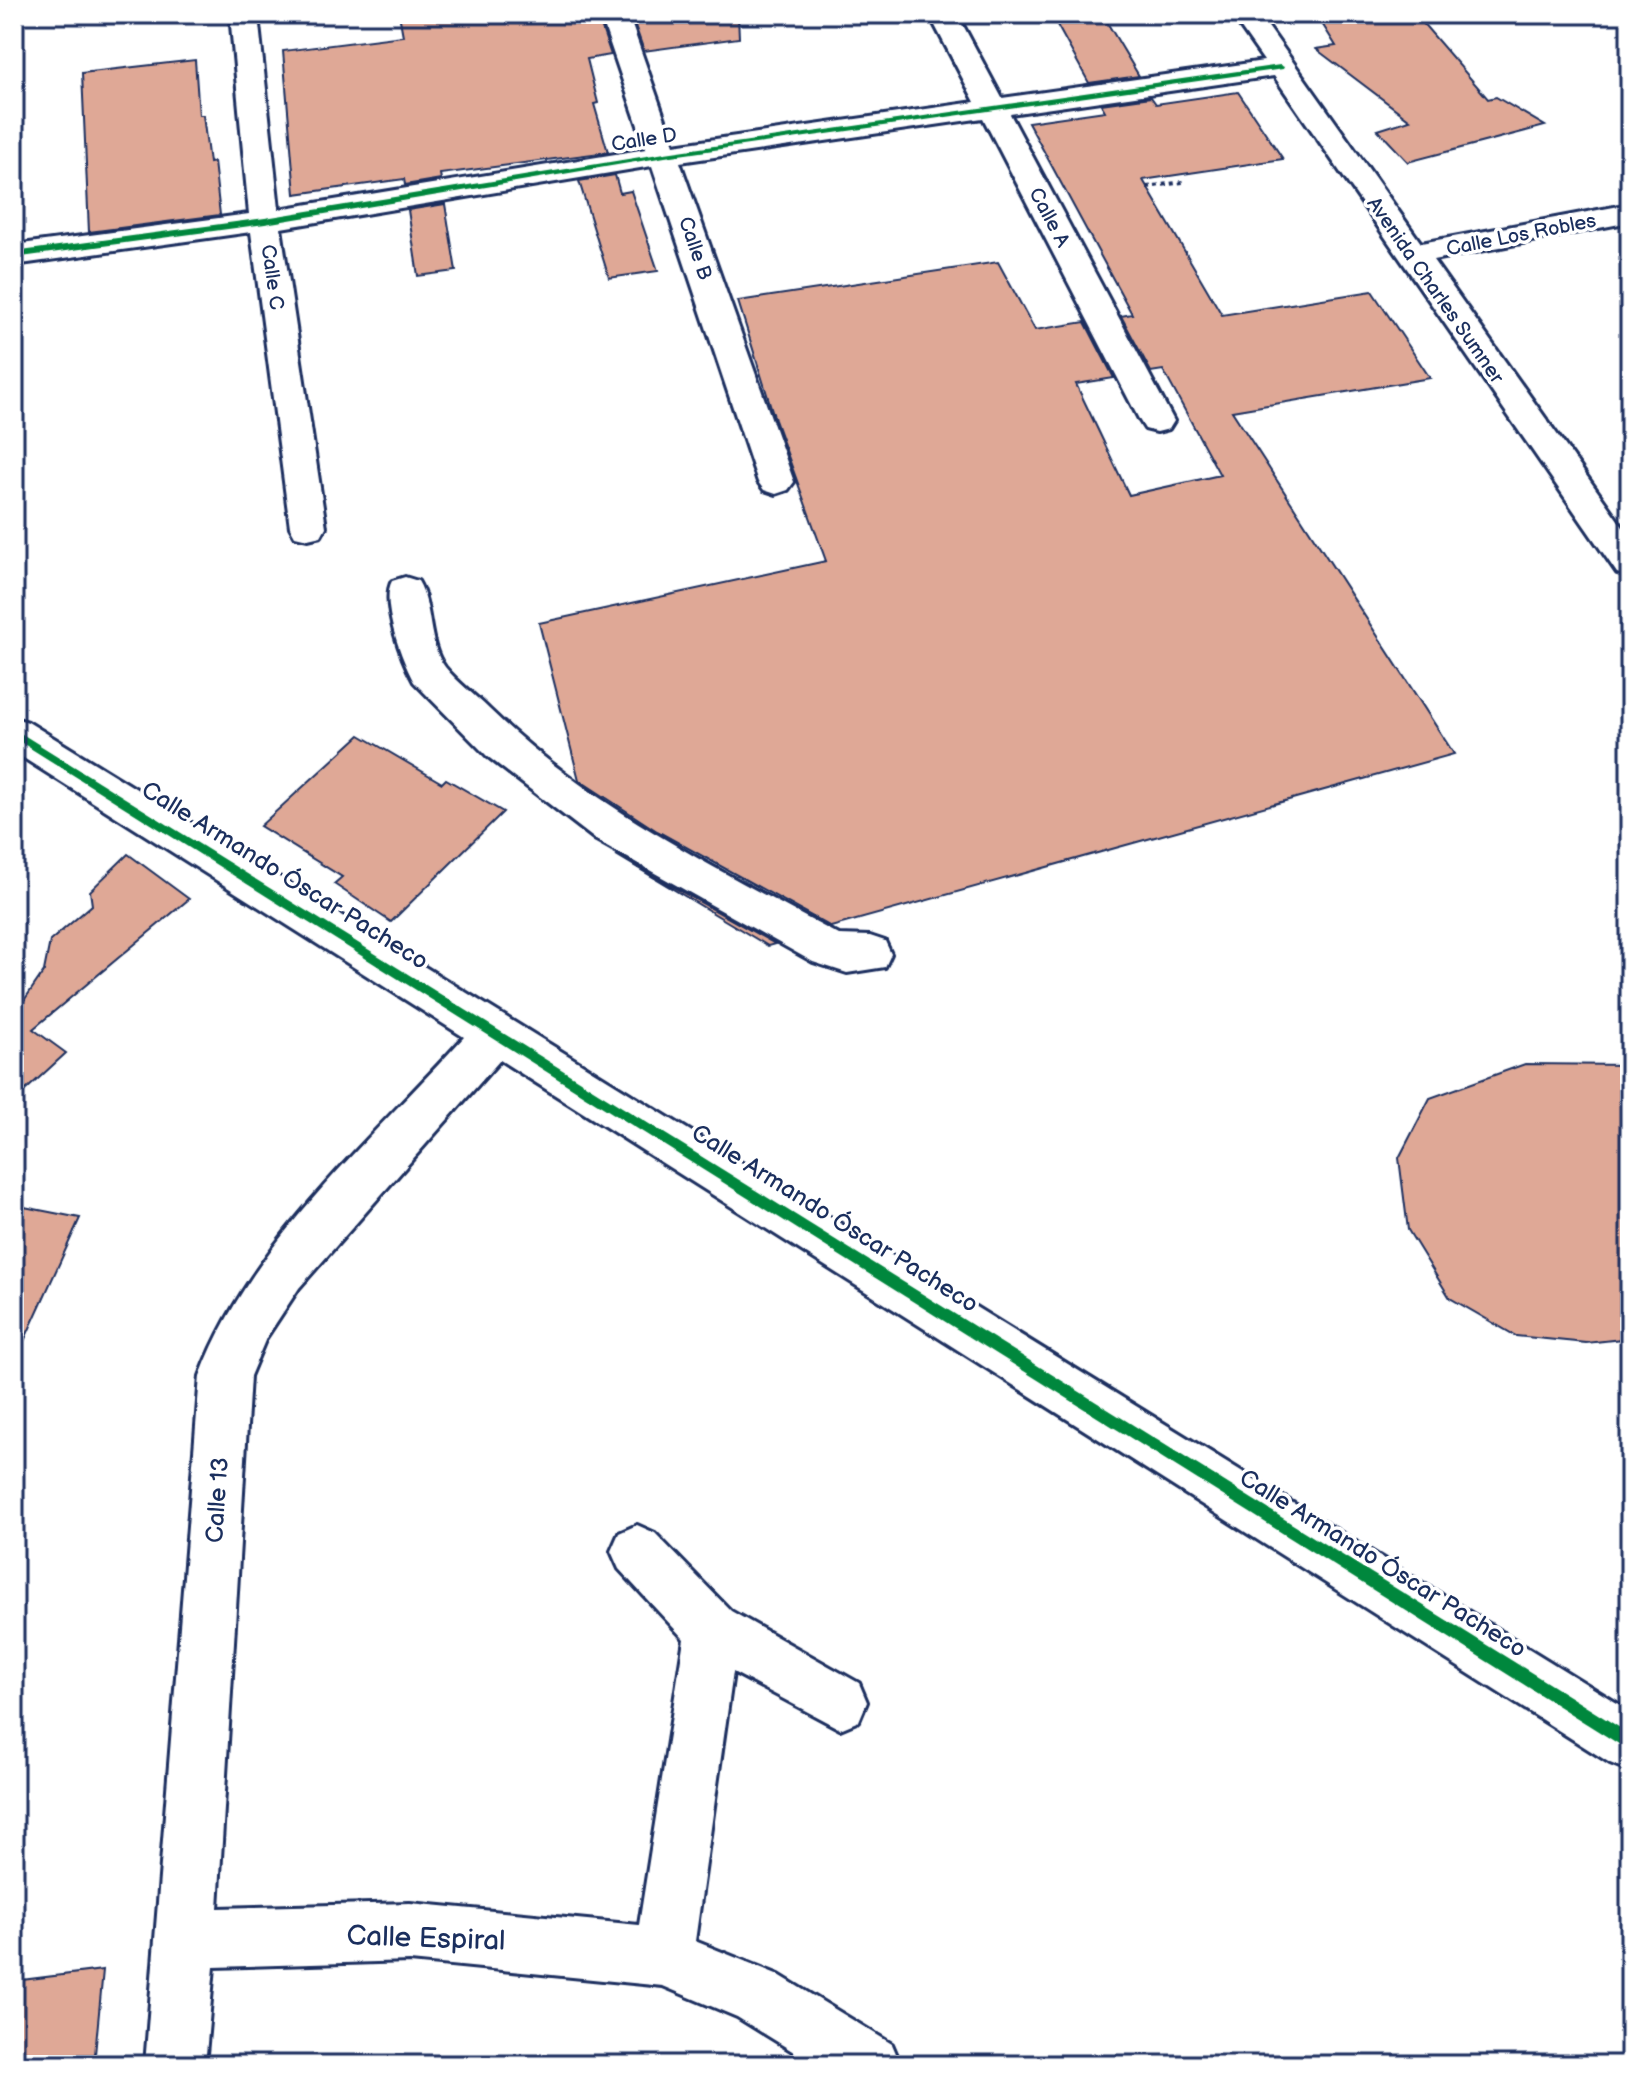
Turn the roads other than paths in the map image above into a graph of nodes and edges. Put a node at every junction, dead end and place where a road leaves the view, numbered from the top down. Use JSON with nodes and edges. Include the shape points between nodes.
{"nodes":[{"id":1,"x":614,"y":14,"type":"edge"},
{"id":2,"x":943,"y":14,"type":"edge"},
{"id":3,"x":1245,"y":14,"type":"edge"},
{"id":4,"x":245,"y":25,"type":"dead end"},
{"id":5,"x":1280,"y":67,"type":"junction"},
{"id":6,"x":994,"y":110,"type":"junction"},
{"id":7,"x":665,"y":155,"type":"junction"},
{"id":8,"x":1630,"y":213,"type":"edge"},
{"id":9,"x":265,"y":221,"type":"junction"},
{"id":10,"x":1412,"y":254,"type":"junction"},
{"id":11,"x":14,"y":255,"type":"edge"},
{"id":12,"x":1157,"y":421,"type":"dead end"},
{"id":13,"x":776,"y":482,"type":"dead end"},
{"id":14,"x":308,"y":527,"type":"dead end"},
{"id":15,"x":1630,"y":564,"type":"edge"},
{"id":16,"x":405,"y":590,"type":"dead end"},
{"id":17,"x":22,"y":749,"type":"edge"},
{"id":18,"x":870,"y":954,"type":"dead end"},
{"id":19,"x":497,"y":1032,"type":"junction"},
{"id":20,"x":637,"y":1551,"type":"dead end"},
{"id":21,"x":712,"y":1630,"type":"junction"},
{"id":22,"x":840,"y":1702,"type":"dead end"},
{"id":23,"x":1630,"y":1743,"type":"edge"},
{"id":24,"x":187,"y":1938,"type":"junction"},
{"id":25,"x":663,"y":1957,"type":"junction"},
{"id":26,"x":175,"y":2065,"type":"edge"},
{"id":27,"x":871,"y":2065,"type":"edge"}],
"edges":[{"from":1,"to":7,"type":"street","name":"Calle B"},
{"from":2,"to":6,"type":"street","name":"Calle A"},
{"from":3,"to":5,"type":"street","name":"Avenida Charles Sumner"},
{"from":4,"to":9,"type":"street","name":"Calle C"},
{"from":5,"to":6,"type":"street","name":"Calle D"},
{"from":5,"to":10,"type":"street","name":"Avenida Charles Sumner"},
{"from":6,"to":7,"type":"street","name":"Calle D"},
{"from":6,"to":12,"type":"street","name":"Calle A"},
{"from":7,"to":9,"type":"street","name":"Calle D"},
{"from":7,"to":13,"type":"street","name":"Calle B"},
{"from":8,"to":10,"type":"street","name":"Calle Los Robles"},
{"from":9,"to":11,"type":"street","name":"Calle D"},
{"from":9,"to":14,"type":"street","name":"Calle C"},
{"from":10,"to":15,"type":"street","name":"Avenida Charles Sumner"},
{"from":16,"to":18,"type":"street","via":[[427,672],[513,755],[623,837],[828,950]]},
{"from":17,"to":19,"type":"street","name":"Calle Armando Óscar Pacheco"},
{"from":19,"to":23,"type":"street","name":"Calle Armando Óscar Pacheco"},
{"from":19,"to":24,"type":"street","name":"Calle 13","via":[[295,1256],[232,1353],[225,1376]]},
{"from":20,"to":21,"type":"street"},
{"from":21,"to":22,"type":"street"},
{"from":21,"to":25,"type":"street"},
{"from":24,"to":25,"type":"street","name":"Calle Espiral","via":[[410,1932]]},
{"from":24,"to":26,"type":"street","name":"Calle 13"},
{"from":25,"to":27,"type":"street","name":"Calle Espiral","via":[[758,1996]]}]}
